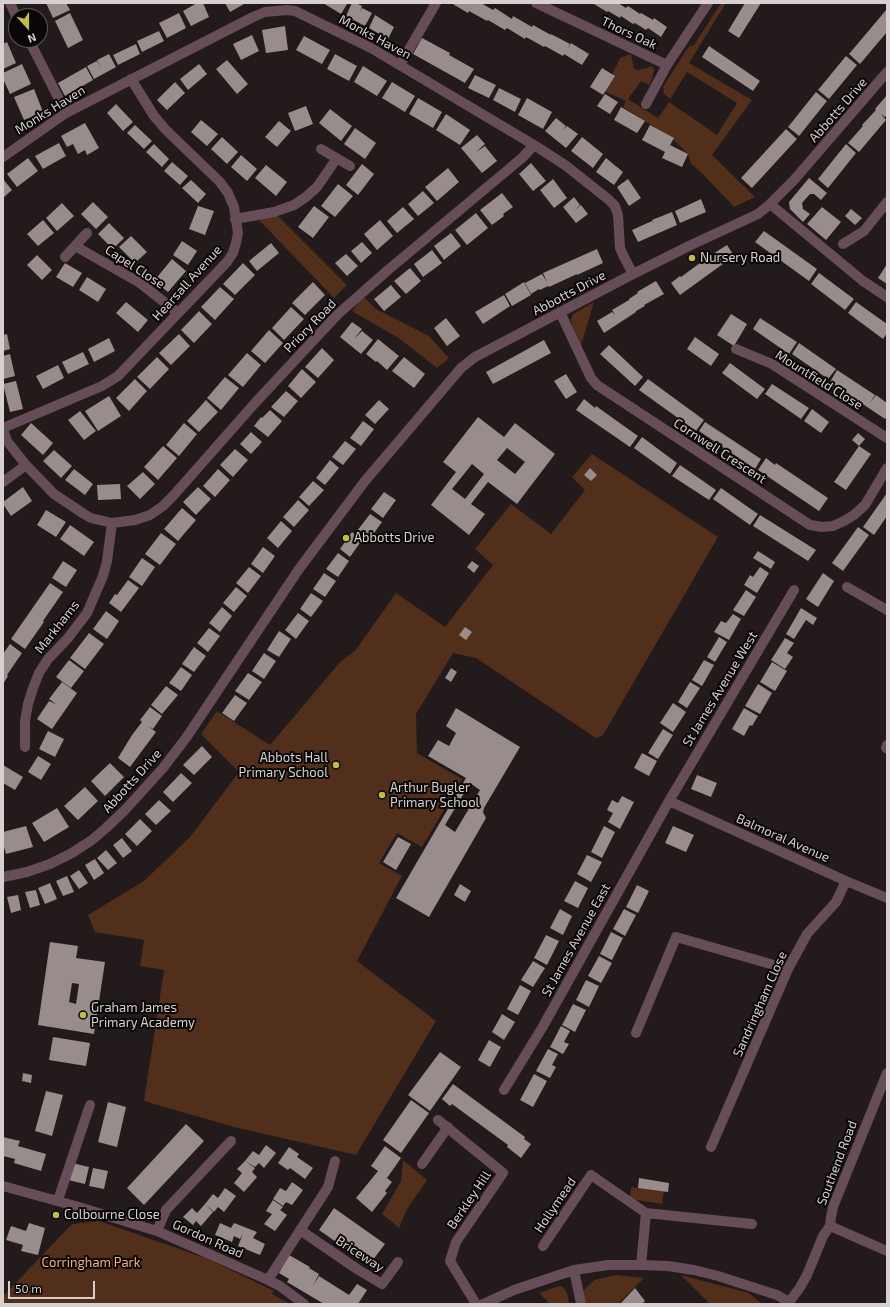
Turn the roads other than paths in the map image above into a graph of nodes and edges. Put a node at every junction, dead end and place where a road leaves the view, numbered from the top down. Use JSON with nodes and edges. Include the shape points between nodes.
{"nodes":[{"id":1,"x":436,"y":3,"type":"edge"},
{"id":2,"x":536,"y":3,"type":"edge"},
{"id":3,"x":708,"y":3,"type":"edge"},
{"id":4,"x":276,"y":7,"type":"edge"},
{"id":5,"x":33,"y":48,"type":"edge"},
{"id":6,"x":400,"y":65,"type":"junction"},
{"id":7,"x":667,"y":65,"type":"junction"},
{"id":8,"x":887,"y":72,"type":"edge"},
{"id":9,"x":131,"y":79,"type":"junction"},
{"id":10,"x":646,"y":104,"type":"dead end"},
{"id":11,"x":66,"y":113,"type":"junction"},
{"id":12,"x":534,"y":145,"type":"junction"},
{"id":13,"x":321,"y":149,"type":"dead end"},
{"id":14,"x":3,"y":157,"type":"edge"},
{"id":15,"x":336,"y":158,"type":"junction"},
{"id":16,"x":350,"y":166,"type":"dead end"},
{"id":17,"x":887,"y":202,"type":"edge"},
{"id":18,"x":770,"y":204,"type":"junction"},
{"id":19,"x":235,"y":218,"type":"junction"},
{"id":20,"x":87,"y":232,"type":"dead end"},
{"id":21,"x":843,"y":244,"type":"dead end"},
{"id":22,"x":75,"y":246,"type":"junction"},
{"id":23,"x":65,"y":256,"type":"dead end"},
{"id":24,"x":633,"y":274,"type":"junction"},
{"id":25,"x":887,"y":297,"type":"edge"},
{"id":26,"x":560,"y":312,"type":"junction"},
{"id":27,"x":178,"y":313,"type":"junction"},
{"id":28,"x":736,"y":349,"type":"dead end"},
{"id":29,"x":3,"y":429,"type":"edge"},
{"id":30,"x":887,"y":438,"type":"edge"},
{"id":31,"x":26,"y":465,"type":"junction"},
{"id":32,"x":887,"y":468,"type":"edge"},
{"id":33,"x":3,"y":482,"type":"edge"},
{"id":34,"x":112,"y":523,"type":"junction"},
{"id":35,"x":848,"y":587,"type":"dead end"},
{"id":36,"x":794,"y":590,"type":"dead end"},
{"id":37,"x":887,"y":610,"type":"edge"},
{"id":38,"x":25,"y":748,"type":"dead end"},
{"id":39,"x":668,"y":801,"type":"junction"},
{"id":40,"x":3,"y":877,"type":"edge"},
{"id":41,"x":846,"y":881,"type":"junction"},
{"id":42,"x":887,"y":898,"type":"edge"},
{"id":43,"x":788,"y":970,"type":"junction"},
{"id":44,"x":636,"y":1033,"type":"dead end"},
{"id":45,"x":887,"y":1073,"type":"edge"},
{"id":46,"x":504,"y":1090,"type":"dead end"},
{"id":47,"x":90,"y":1104,"type":"dead end"},
{"id":48,"x":438,"y":1120,"type":"dead end"},
{"id":49,"x":448,"y":1127,"type":"junction"},
{"id":50,"x":231,"y":1141,"type":"dead end"},
{"id":51,"x":711,"y":1146,"type":"dead end"},
{"id":52,"x":335,"y":1161,"type":"dead end"},
{"id":53,"x":422,"y":1164,"type":"dead end"},
{"id":54,"x":3,"y":1186,"type":"edge"},
{"id":55,"x":58,"y":1200,"type":"junction"},
{"id":56,"x":646,"y":1213,"type":"junction"},
{"id":57,"x":752,"y":1224,"type":"dead end"},
{"id":58,"x":830,"y":1226,"type":"junction"},
{"id":59,"x":300,"y":1230,"type":"junction"},
{"id":60,"x":157,"y":1231,"type":"junction"},
{"id":61,"x":543,"y":1246,"type":"dead end"},
{"id":62,"x":887,"y":1251,"type":"edge"},
{"id":63,"x":398,"y":1262,"type":"dead end"},
{"id":64,"x":641,"y":1265,"type":"junction"},
{"id":65,"x":574,"y":1270,"type":"junction"},
{"id":66,"x":268,"y":1280,"type":"junction"},
{"id":67,"x":788,"y":1303,"type":"edge"},
{"id":68,"x":304,"y":1304,"type":"edge"},
{"id":69,"x":476,"y":1304,"type":"edge"},
{"id":70,"x":483,"y":1304,"type":"edge"},
{"id":71,"x":581,"y":1304,"type":"edge"}],
"edges":[{"from":1,"to":6,"type":"street"},
{"from":2,"to":7,"type":"street","name":"Thors Oak"},
{"from":3,"to":7,"type":"street","name":"Thors Oak"},
{"from":4,"to":6,"type":"street","name":"Monks Haven","via":[[306,15]]},
{"from":4,"to":9,"type":"street","name":"Monks Haven"},
{"from":5,"to":11,"type":"street"},
{"from":6,"to":12,"type":"street","name":"Monks Haven"},
{"from":7,"to":10,"type":"street","name":"Thors Oak"},
{"from":8,"to":18,"type":"street","name":"Abbotts Drive","via":[[794,180]]},
{"from":9,"to":11,"type":"street","name":"Monks Haven"},
{"from":9,"to":19,"type":"street","name":"Hearsall Avenue","via":[[166,130],[220,182],[234,207]]},
{"from":11,"to":14,"type":"street","name":"Monks Haven"},
{"from":12,"to":24,"type":"street","name":"Monks Haven","via":[[571,170],[615,206],[620,248]]},
{"from":12,"to":34,"type":"street","name":"Priory Road","via":[[522,158],[337,315],[163,506],[150,515]]},
{"from":13,"to":15,"type":"street"},
{"from":15,"to":16,"type":"street"},
{"from":15,"to":19,"type":"street","via":[[317,187],[294,205],[274,212]]},
{"from":17,"to":21,"type":"street","via":[[864,231]]},
{"from":18,"to":24,"type":"street","name":"Abbotts Drive","via":[[758,214]]},
{"from":18,"to":25,"type":"street","via":[[863,281]]},
{"from":19,"to":27,"type":"street","name":"Hearsall Avenue","via":[[238,233],[233,253]]},
{"from":20,"to":22,"type":"street"},
{"from":22,"to":23,"type":"street"},
{"from":22,"to":27,"type":"street","name":"Capel Close","via":[[140,283]]},
{"from":24,"to":26,"type":"street","name":"Abbotts Drive"},
{"from":26,"to":32,"type":"street","name":"Cornwell Crescent","via":[[591,378],[597,385],[810,525],[833,526],[854,515],[865,505]]},
{"from":26,"to":40,"type":"street","name":"Abbotts Drive","via":[[475,357],[446,384],[365,481],[299,569],[186,738],[164,768],[125,810],[92,840],[72,853],[50,864]]},
{"from":27,"to":29,"type":"street","name":"Hearsall Avenue","via":[[118,376],[102,386]]},
{"from":28,"to":30,"type":"street","name":"Mountfield Close","via":[[772,364]]},
{"from":29,"to":31,"type":"street","via":[[7,441]]},
{"from":31,"to":33,"type":"street"},
{"from":31,"to":34,"type":"street","via":[[54,494],[91,518]]},
{"from":34,"to":38,"type":"street","name":"Markhams","via":[[103,576],[87,613],[48,660],[33,688],[25,721]]},
{"from":35,"to":37,"type":"street"},
{"from":36,"to":39,"type":"street","name":"St James Avenue West"},
{"from":39,"to":41,"type":"street","name":"Balmoral Avenue"},
{"from":39,"to":46,"type":"street","name":"St James Avenue East","via":[[542,1028]]},
{"from":41,"to":42,"type":"street","name":"Balmoral Avenue"},
{"from":41,"to":43,"type":"street","name":"Sandringham Close","via":[[836,902],[807,934]]},
{"from":43,"to":44,"type":"street","via":[[676,937]]},
{"from":43,"to":51,"type":"street","name":"Sandringham Close"},
{"from":45,"to":58,"type":"street","name":"Southend Road","via":[[833,1207]]},
{"from":47,"to":55,"type":"street"},
{"from":48,"to":49,"type":"street","name":"Berkley Hill"},
{"from":49,"to":53,"type":"street"},
{"from":49,"to":69,"type":"street","name":"Berkley Hill","via":[[503,1173],[456,1242],[450,1261]]},
{"from":50,"to":60,"type":"street","via":[[166,1210]]},
{"from":52,"to":59,"type":"street","via":[[328,1187]]},
{"from":54,"to":55,"type":"street","name":"Gordon Road"},
{"from":55,"to":60,"type":"street","name":"Gordon Road"},
{"from":56,"to":57,"type":"street","name":"Hollymead"},
{"from":56,"to":61,"type":"street","name":"Hollymead","via":[[591,1175]]},
{"from":56,"to":64,"type":"street"},
{"from":58,"to":62,"type":"street"},
{"from":58,"to":67,"type":"street","name":"Southend Road","via":[[823,1236],[807,1275]]},
{"from":59,"to":63,"type":"street","name":"Briceway","via":[[382,1284]]},
{"from":59,"to":66,"type":"street"},
{"from":60,"to":66,"type":"street","name":"Gordon Road"},
{"from":64,"to":65,"type":"street","via":[[608,1265]]},
{"from":64,"to":67,"type":"street","via":[[668,1266],[718,1276],[776,1295]]},
{"from":65,"to":70,"type":"street","via":[[514,1290]]},
{"from":65,"to":71,"type":"street"},
{"from":66,"to":68,"type":"street","name":"Gordon Road"}]}
